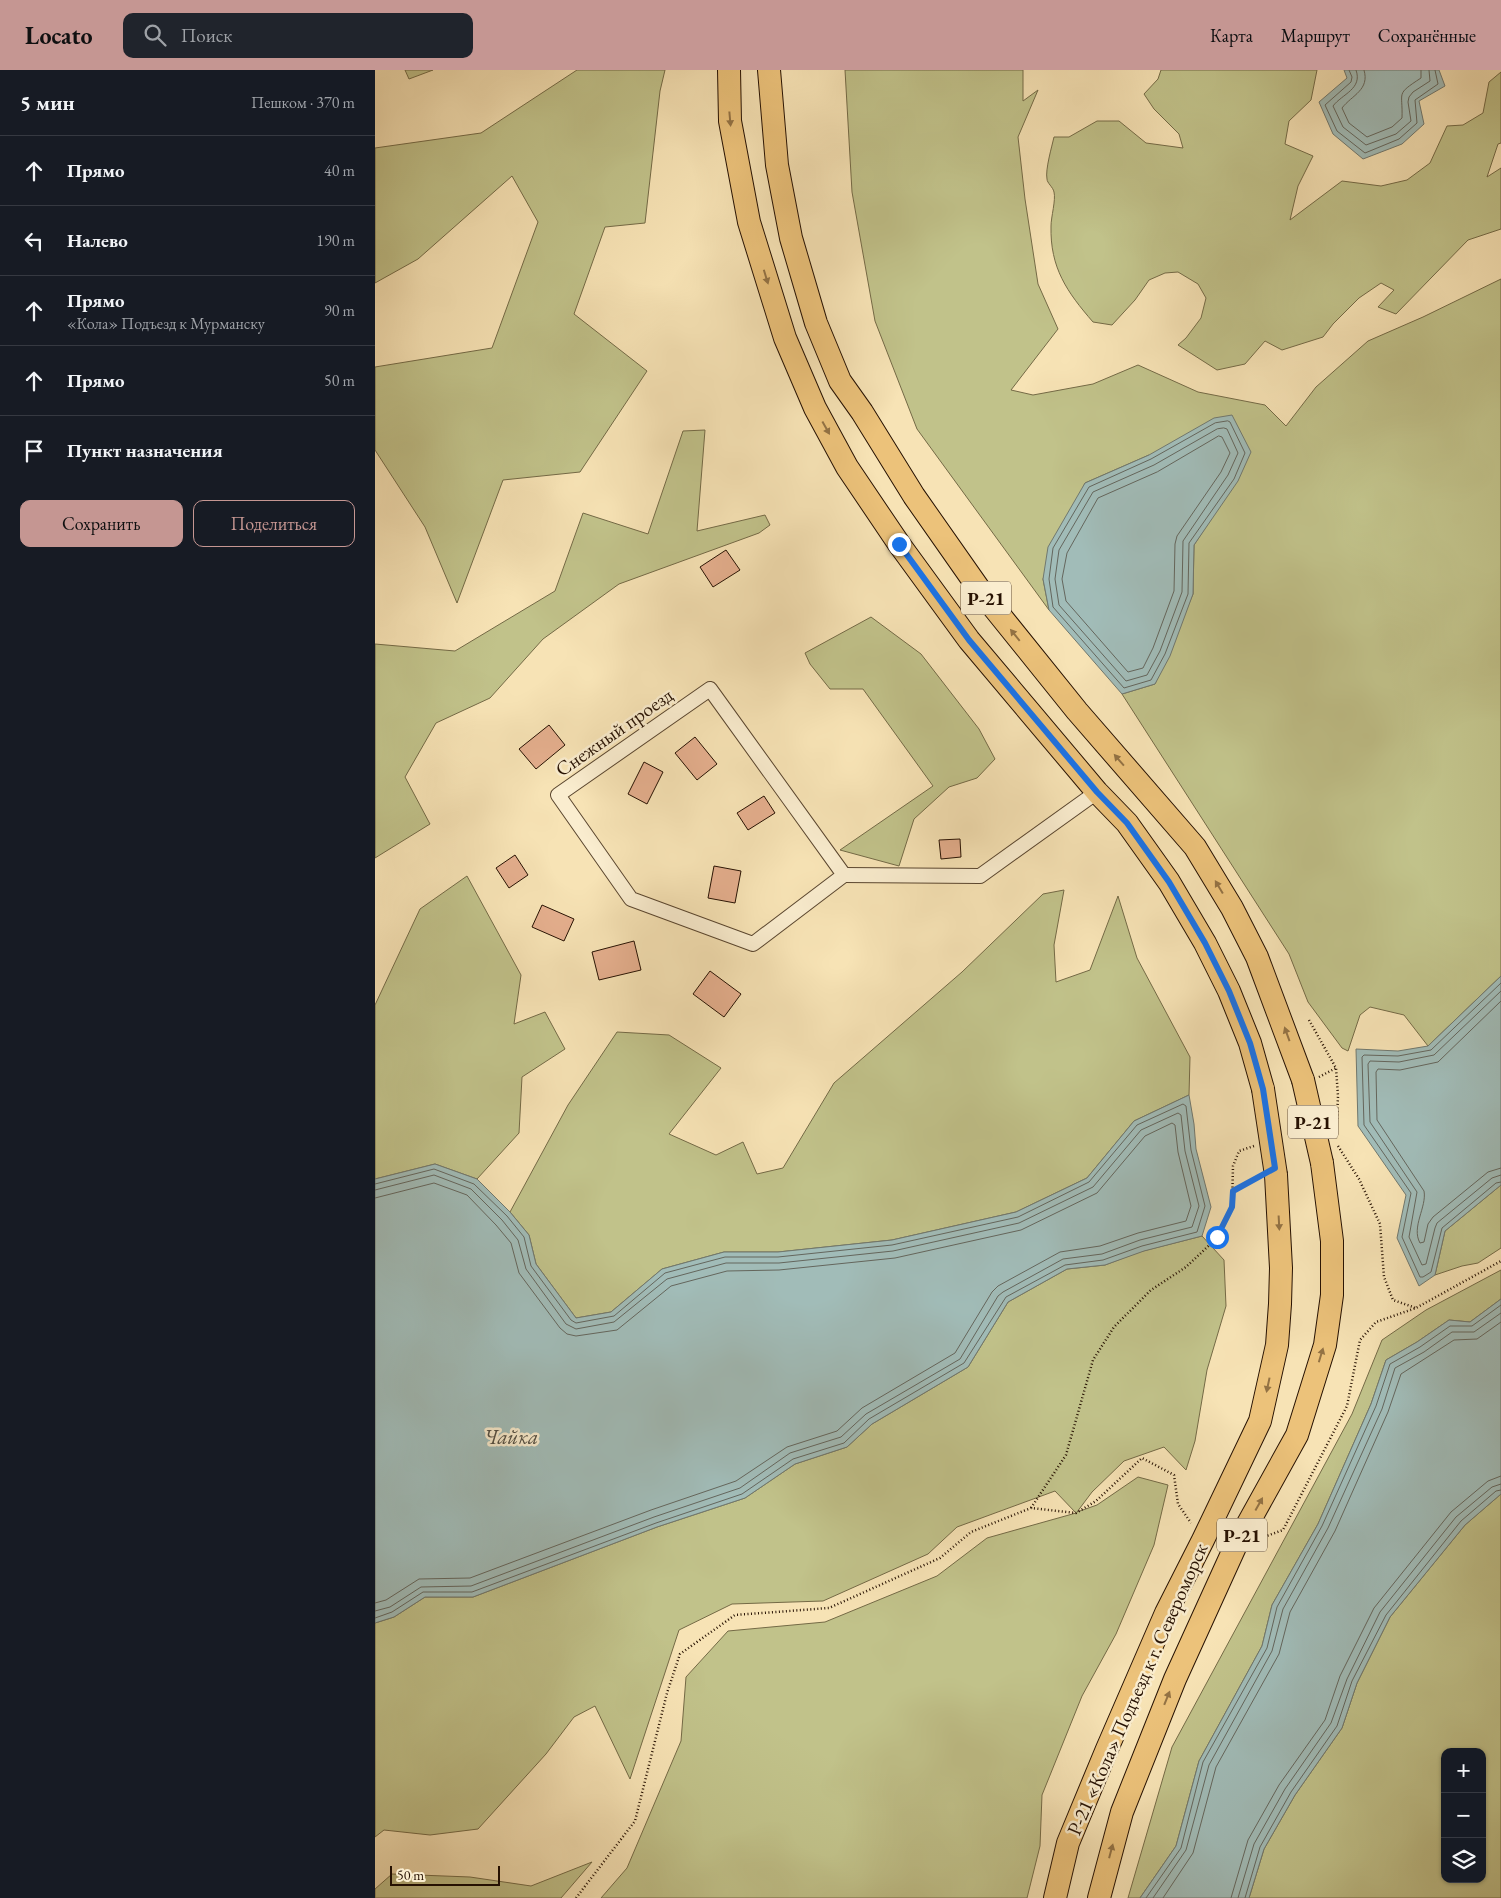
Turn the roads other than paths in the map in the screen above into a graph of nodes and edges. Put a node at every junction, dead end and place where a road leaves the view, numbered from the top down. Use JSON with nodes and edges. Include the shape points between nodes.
{"nodes":[{"id":1,"x":729,"y":70,"type":"edge"},
{"id":2,"x":769,"y":70,"type":"edge"},
{"id":3,"x":1097,"y":792,"type":"junction"},
{"id":4,"x":844,"y":875,"type":"junction"},
{"id":5,"x":1055,"y":1898,"type":"edge"},
{"id":6,"x":1099,"y":1898,"type":"edge"}],
"edges":[{"from":1,"to":3,"type":"main road","number":"Р-21","one_way":true,"via":[[730,121],[749,222],[785,338],[815,408],[847,467],[969,640]]},
{"from":6,"to":2,"type":"main road","name":"Р-21 «Кола» Подъезд к г. Североморск","number":"Р-21","one_way":true,"bridge":true,"via":[[1122,1812],[1175,1679],[1235,1547],[1297,1435],[1325,1345],[1332,1294],[1332,1250],[1322,1163],[1303,1080],[1257,957],[1195,847],[1077,711],[981,593],[840,381],[816,323],[791,238],[777,164]]},
{"from":3,"to":4,"type":"street","via":[[980,876]]},
{"from":3,"to":5,"type":"main road","name":"Р-21 «Кола» Подъезд к г. Североморск","number":"Р-21","one_way":true,"bridge":true,"via":[[1127,823],[1169,882],[1205,943],[1250,1043],[1263,1089],[1276,1172],[1281,1268],[1277,1345],[1260,1421],[1167,1613],[1107,1749],[1068,1843]]},
{"from":4,"to":4,"type":"street","name":"Снежный проезд","via":[[711,689],[558,795],[631,899],[753,944]]}]}
